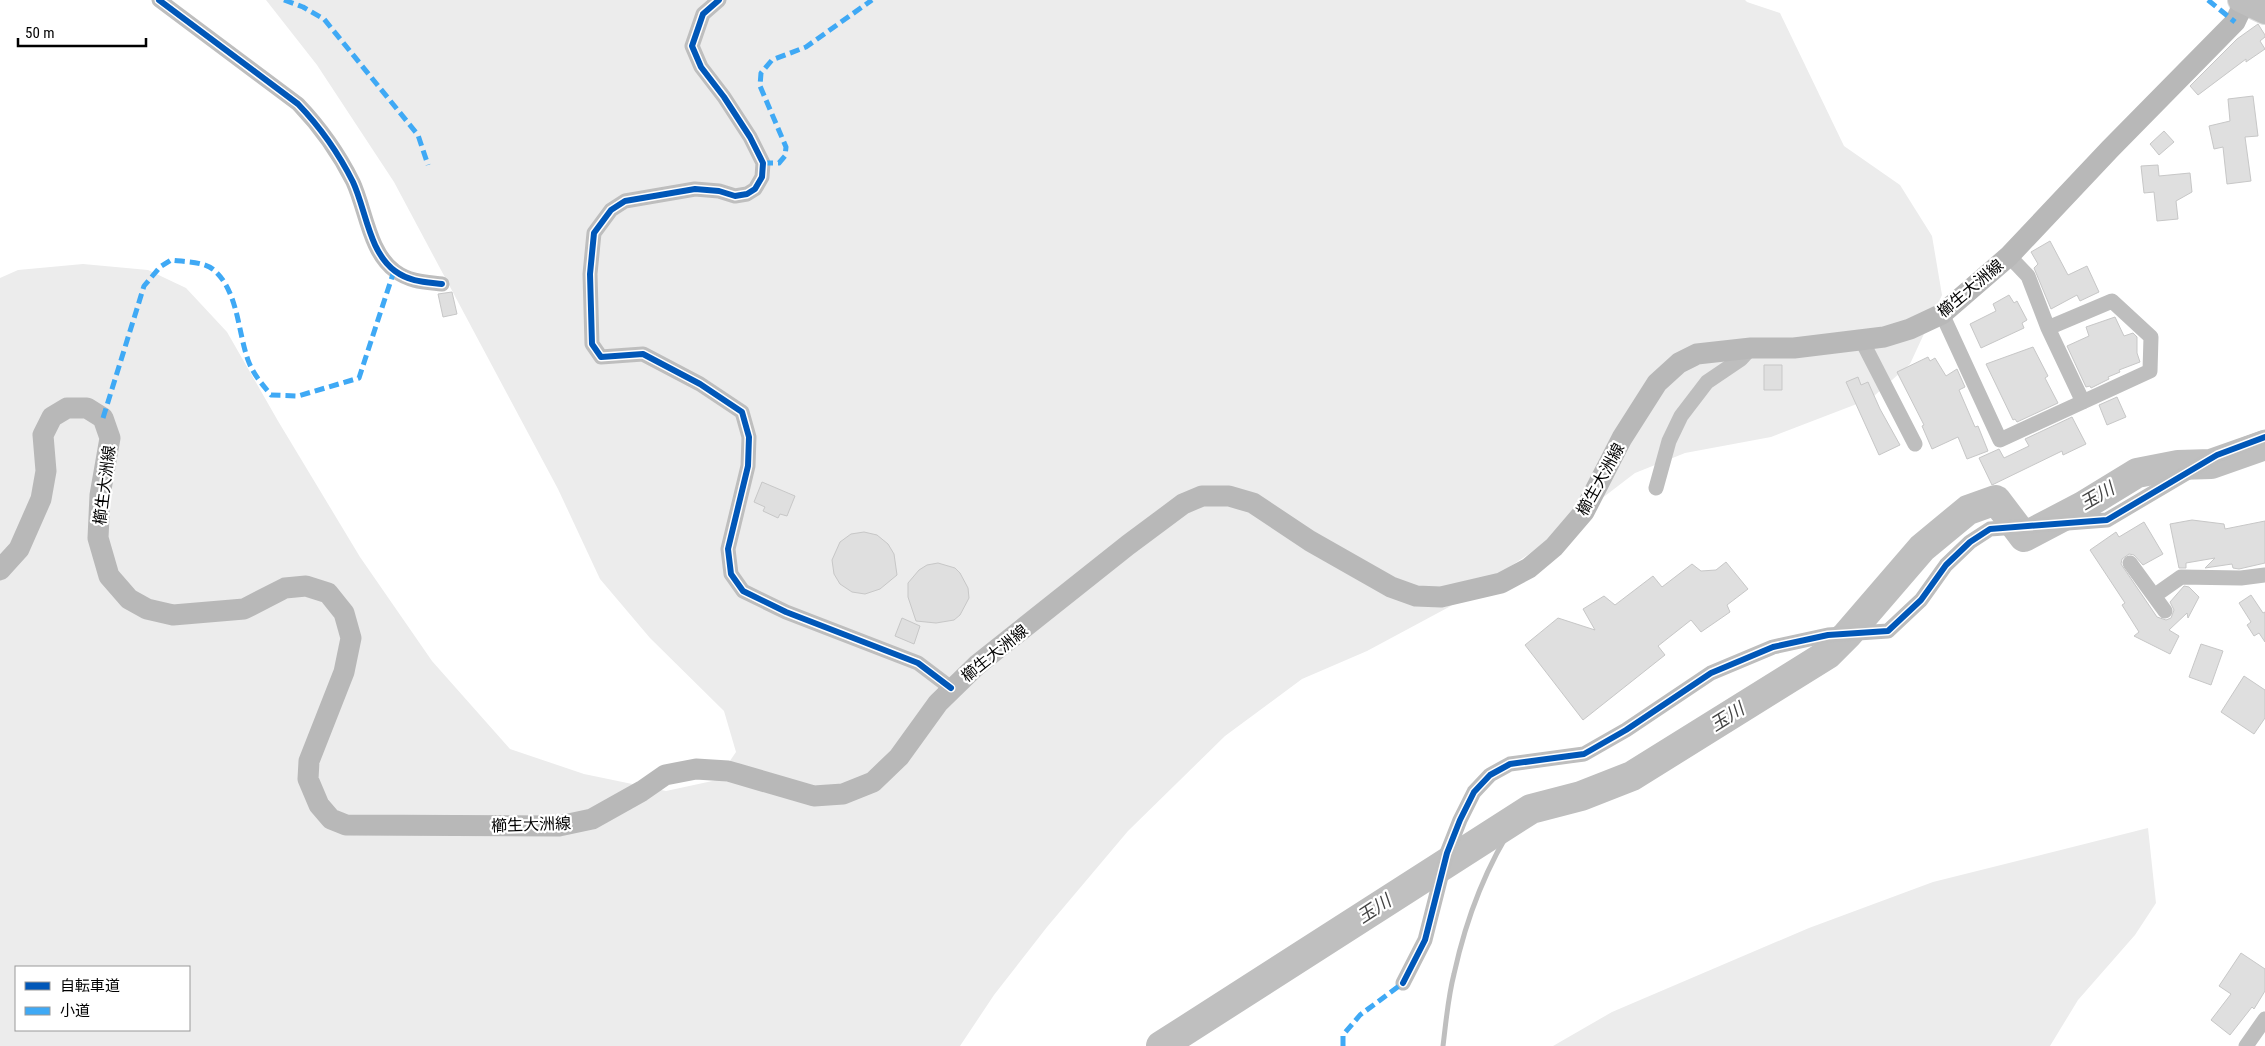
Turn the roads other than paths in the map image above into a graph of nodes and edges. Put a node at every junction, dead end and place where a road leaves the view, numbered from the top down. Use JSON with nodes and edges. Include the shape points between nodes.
{"nodes":[{"id":1,"x":159,"y":0,"type":"edge"},
{"id":2,"x":719,"y":0,"type":"edge"},
{"id":3,"x":2250,"y":5,"type":"edge"},
{"id":4,"x":2009,"y":256,"type":"junction"},
{"id":5,"x":442,"y":284,"type":"dead end"},
{"id":6,"x":1942,"y":314,"type":"junction"},
{"id":7,"x":2048,"y":328,"type":"junction"},
{"id":8,"x":1862,"y":341,"type":"junction"},
{"id":9,"x":1751,"y":348,"type":"junction"},
{"id":10,"x":2083,"y":402,"type":"junction"},
{"id":11,"x":2265,"y":437,"type":"edge"},
{"id":12,"x":1915,"y":444,"type":"dead end"},
{"id":13,"x":1656,"y":488,"type":"dead end"},
{"id":14,"x":2130,"y":563,"type":"dead end"},
{"id":15,"x":0,"y":570,"type":"edge"},
{"id":16,"x":2265,"y":575,"type":"edge"},
{"id":17,"x":2154,"y":596,"type":"junction"},
{"id":18,"x":2165,"y":611,"type":"dead end"},
{"id":19,"x":951,"y":688,"type":"junction"},
{"id":20,"x":1403,"y":983,"type":"dead end"},
{"id":21,"x":2265,"y":1018,"type":"edge"},
{"id":22,"x":2249,"y":1046,"type":"edge"}],
"edges":[{"from":1,"to":5,"type":"street","via":[[298,104],[316,122],[352,182],[384,259],[394,271],[412,281]]},
{"from":2,"to":19,"type":"street","via":[[703,14],[692,46],[701,67],[750,137],[763,163],[762,177],[755,189],[747,194],[735,196],[695,189],[625,201],[611,210],[594,233],[590,274],[592,344],[600,357],[643,354],[700,384],[742,412],[749,437],[748,466],[728,549],[731,574],[743,591],[786,612],[918,663]]},
{"from":3,"to":4,"type":"main road","name":"櫛生大洲線"},
{"from":4,"to":6,"type":"main road","name":"櫛生大洲線"},
{"from":4,"to":7,"type":"street","via":[[2028,276]]},
{"from":6,"to":8,"type":"main road","name":"櫛生大洲線","via":[[1910,329]]},
{"from":6,"to":10,"type":"street","via":[[2000,440]]},
{"from":7,"to":10,"type":"street"},
{"from":7,"to":10,"type":"street","via":[[2112,301],[2151,337],[2150,371]]},
{"from":8,"to":9,"type":"main road","name":"櫛生大洲線","via":[[1794,348]]},
{"from":8,"to":12,"type":"street"},
{"from":9,"to":13,"type":"street","via":[[1707,382],[1681,416],[1669,441]]},
{"from":9,"to":19,"type":"main road","name":"櫛生大洲線","via":[[1697,354],[1678,363],[1657,383],[1622,438],[1584,512],[1554,547],[1529,568],[1502,583],[1441,598],[1416,596],[1391,588],[1253,503],[1229,496],[1202,496],[1183,504],[1128,545]]},
{"from":11,"to":20,"type":"street","via":[[2217,454],[2107,520],[1990,530],[1970,542],[1946,564],[1921,600],[1888,631],[1828,635],[1773,646],[1711,673],[1584,754],[1510,764],[1490,775],[1474,792],[1460,820],[1447,853],[1425,940]]},
{"from":14,"to":17,"type":"street"},
{"from":15,"to":19,"type":"main road","name":"櫛生大洲線","via":[[19,548],[41,499],[46,472],[43,435],[52,417],[67,408],[87,408],[103,418],[110,438],[100,495],[98,538],[109,576],[129,599],[173,615],[244,609],[285,588],[306,586],[328,593],[344,613],[351,638],[344,672],[309,761],[308,779],[318,805],[331,819],[346,825],[559,826],[592,819],[665,774],[696,769],[728,771],[814,796],[843,794],[873,782],[899,758]]},
{"from":16,"to":17,"type":"street","via":[[2182,577]]},
{"from":17,"to":18,"type":"street"},
{"from":21,"to":22,"type":"street"}]}
